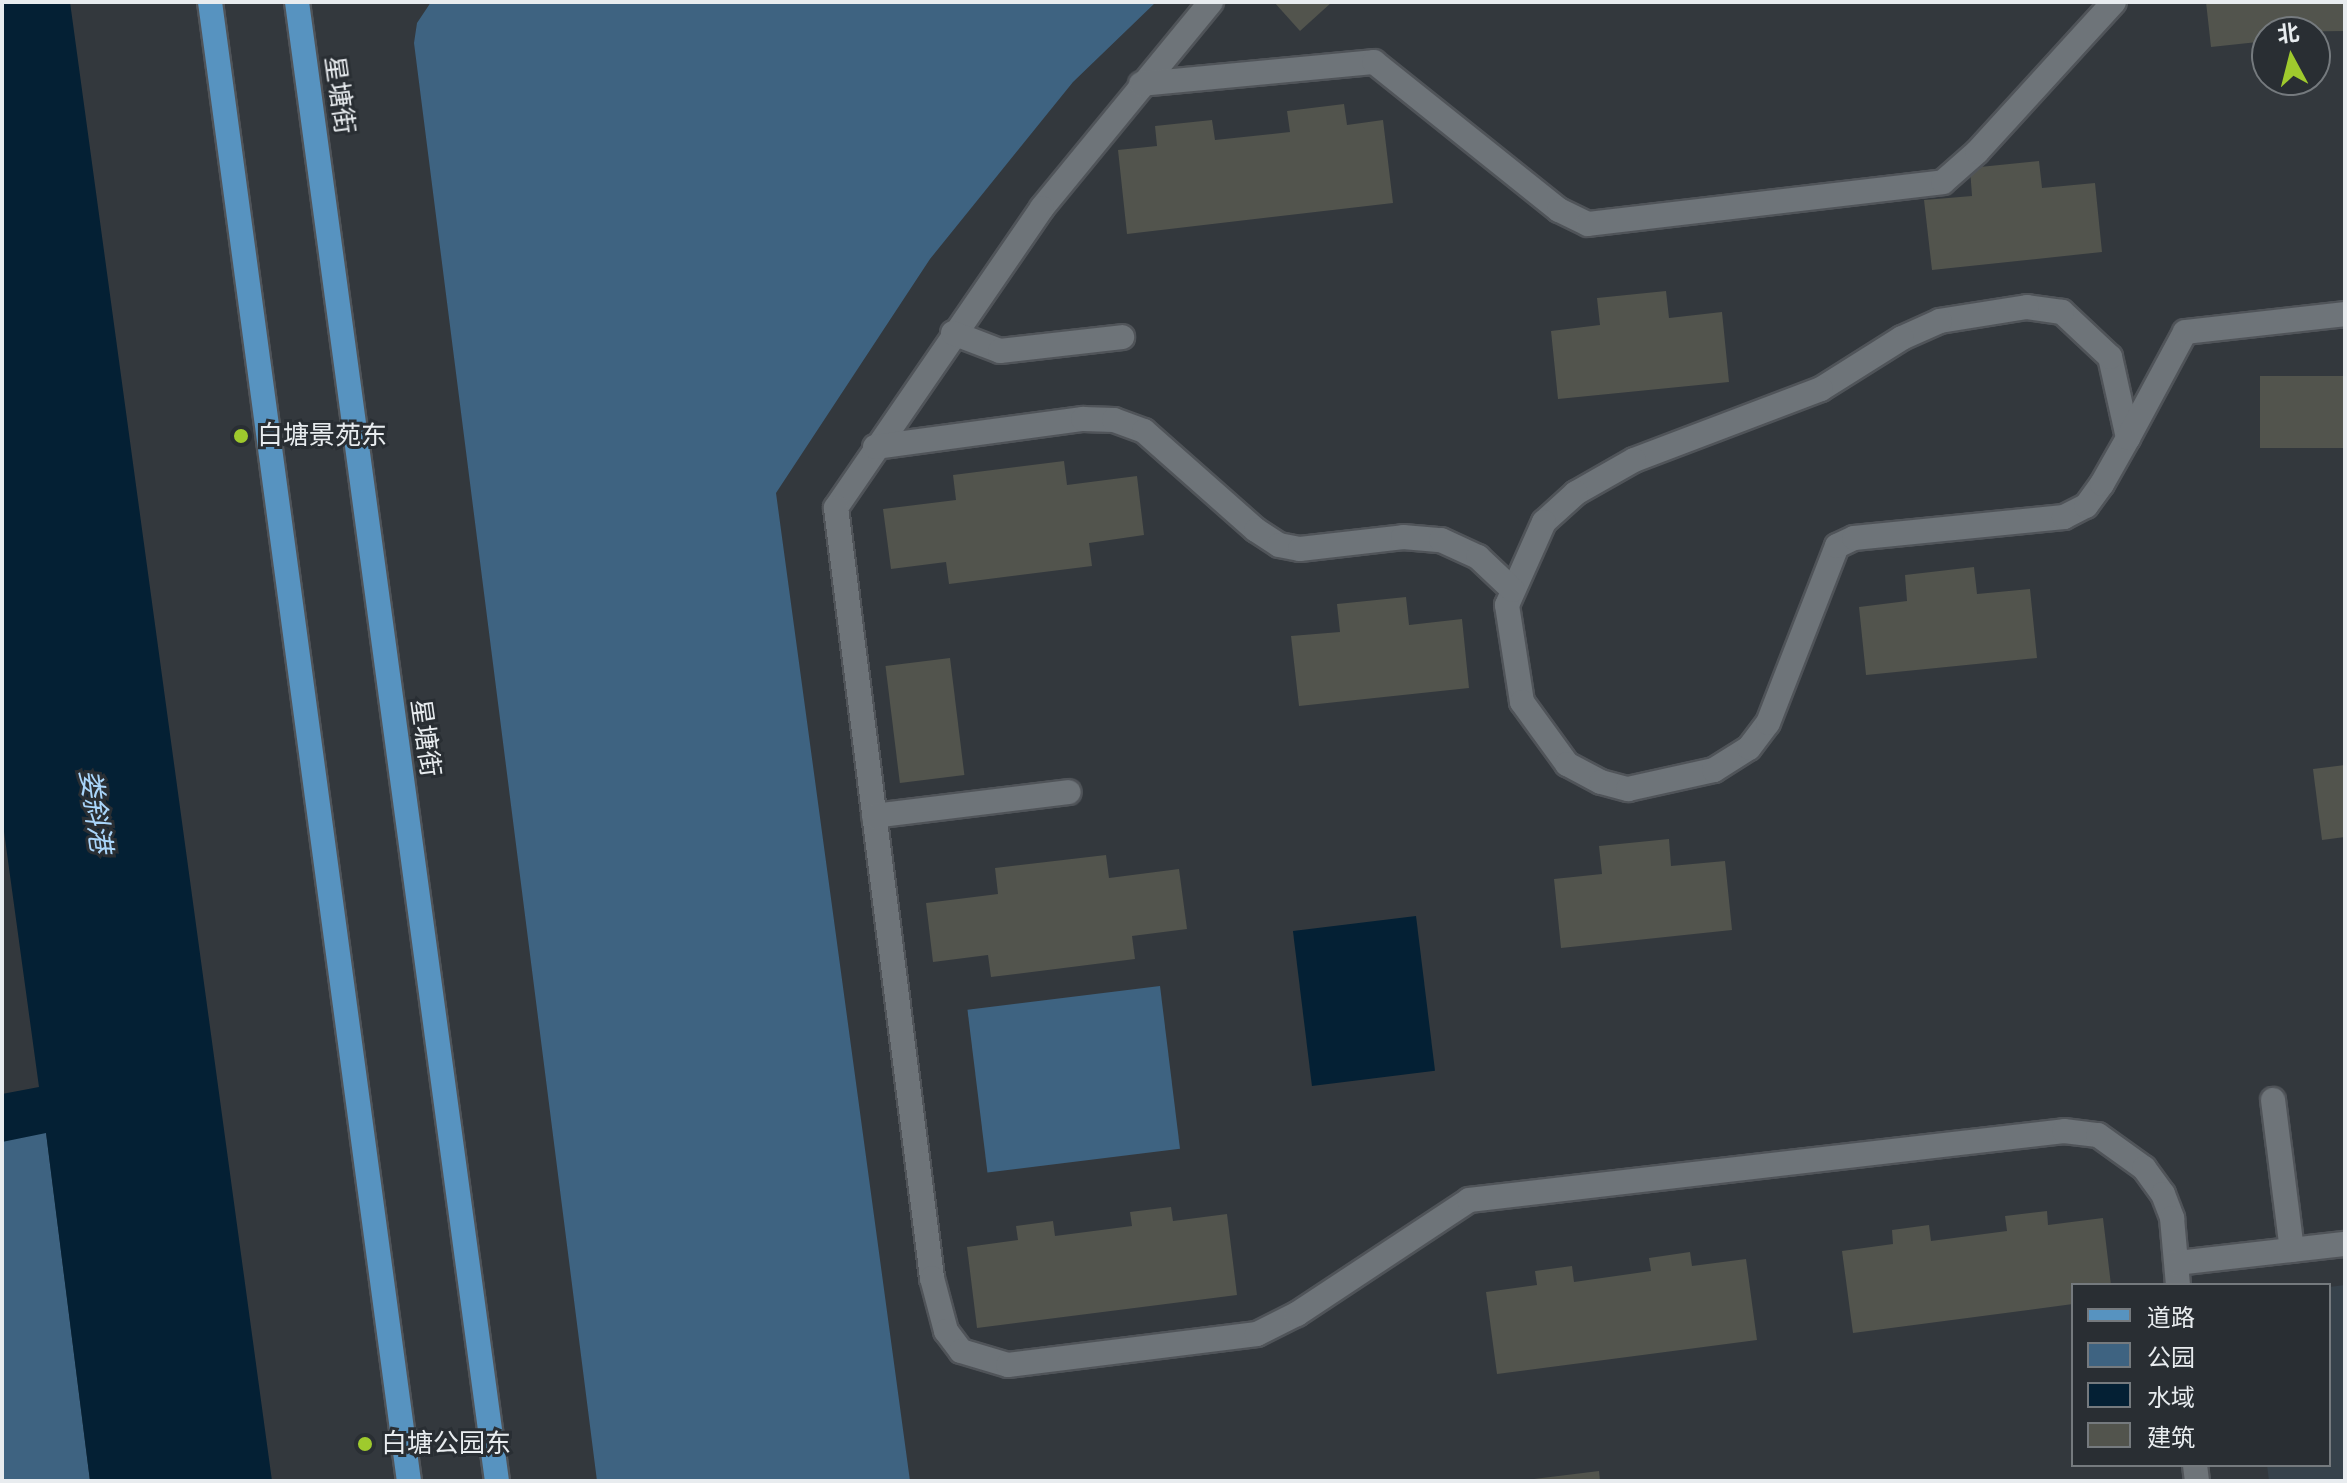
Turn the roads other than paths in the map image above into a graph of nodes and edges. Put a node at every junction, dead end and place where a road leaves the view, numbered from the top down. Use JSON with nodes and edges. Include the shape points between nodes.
{"nodes":[{"id":1,"x":210,"y":2,"type":"edge"},
{"id":2,"x":297,"y":2,"type":"edge"},
{"id":3,"x":1211,"y":2,"type":"edge"},
{"id":4,"x":2114,"y":2,"type":"edge"},
{"id":5,"x":1141,"y":84,"type":"junction"},
{"id":6,"x":2345,"y":314,"type":"edge"},
{"id":7,"x":953,"y":333,"type":"junction"},
{"id":8,"x":1122,"y":337,"type":"dead end"},
{"id":9,"x":2128,"y":438,"type":"junction"},
{"id":10,"x":875,"y":447,"type":"junction"},
{"id":11,"x":1513,"y":590,"type":"junction"},
{"id":12,"x":1069,"y":792,"type":"dead end"},
{"id":13,"x":874,"y":816,"type":"junction"},
{"id":14,"x":2273,"y":1100,"type":"dead end"},
{"id":15,"x":2345,"y":1244,"type":"edge"},
{"id":16,"x":2292,"y":1250,"type":"junction"},
{"id":17,"x":2177,"y":1274,"type":"edge"},
{"id":18,"x":409,"y":1481,"type":"edge"},
{"id":19,"x":497,"y":1481,"type":"edge"}],
"edges":[{"from":1,"to":18,"type":"main road"},
{"from":2,"to":19,"type":"main road","name":"星塘街"},
{"from":3,"to":5,"type":"street"},
{"from":4,"to":5,"type":"street","via":[[1943,182],[1588,224],[1559,210],[1374,62]]},
{"from":5,"to":7,"type":"street","via":[[1042,208]]},
{"from":6,"to":9,"type":"street","via":[[2185,332]]},
{"from":7,"to":8,"type":"street","via":[[1000,351]]},
{"from":7,"to":10,"type":"street"},
{"from":9,"to":11,"type":"street","via":[[2110,357],[2062,312],[2027,307],[1940,321],[1902,338],[1821,389],[1634,460],[1576,493],[1544,522]]},
{"from":9,"to":11,"type":"street","via":[[2086,506],[2064,517],[1854,538],[1837,546],[1768,723],[1749,748],[1714,770],[1675,781],[1628,789],[1601,782],[1567,764],[1542,736],[1522,702],[1513,665],[1507,605]]},
{"from":10,"to":11,"type":"street","via":[[1083,419],[1114,420],[1144,431],[1279,545],[1300,549],[1403,537],[1441,540],[1478,557]]},
{"from":10,"to":13,"type":"street","via":[[836,508]]},
{"from":12,"to":13,"type":"street"},
{"from":13,"to":17,"type":"street","via":[[932,1278],[946,1331],[961,1351],[984,1362],[1008,1365],[1257,1334],[1297,1314],[1469,1200],[2064,1131],[2098,1135],[2144,1168],[2163,1194]]},
{"from":14,"to":16,"type":"street"},
{"from":15,"to":16,"type":"street"},
{"from":16,"to":17,"type":"street"}]}
